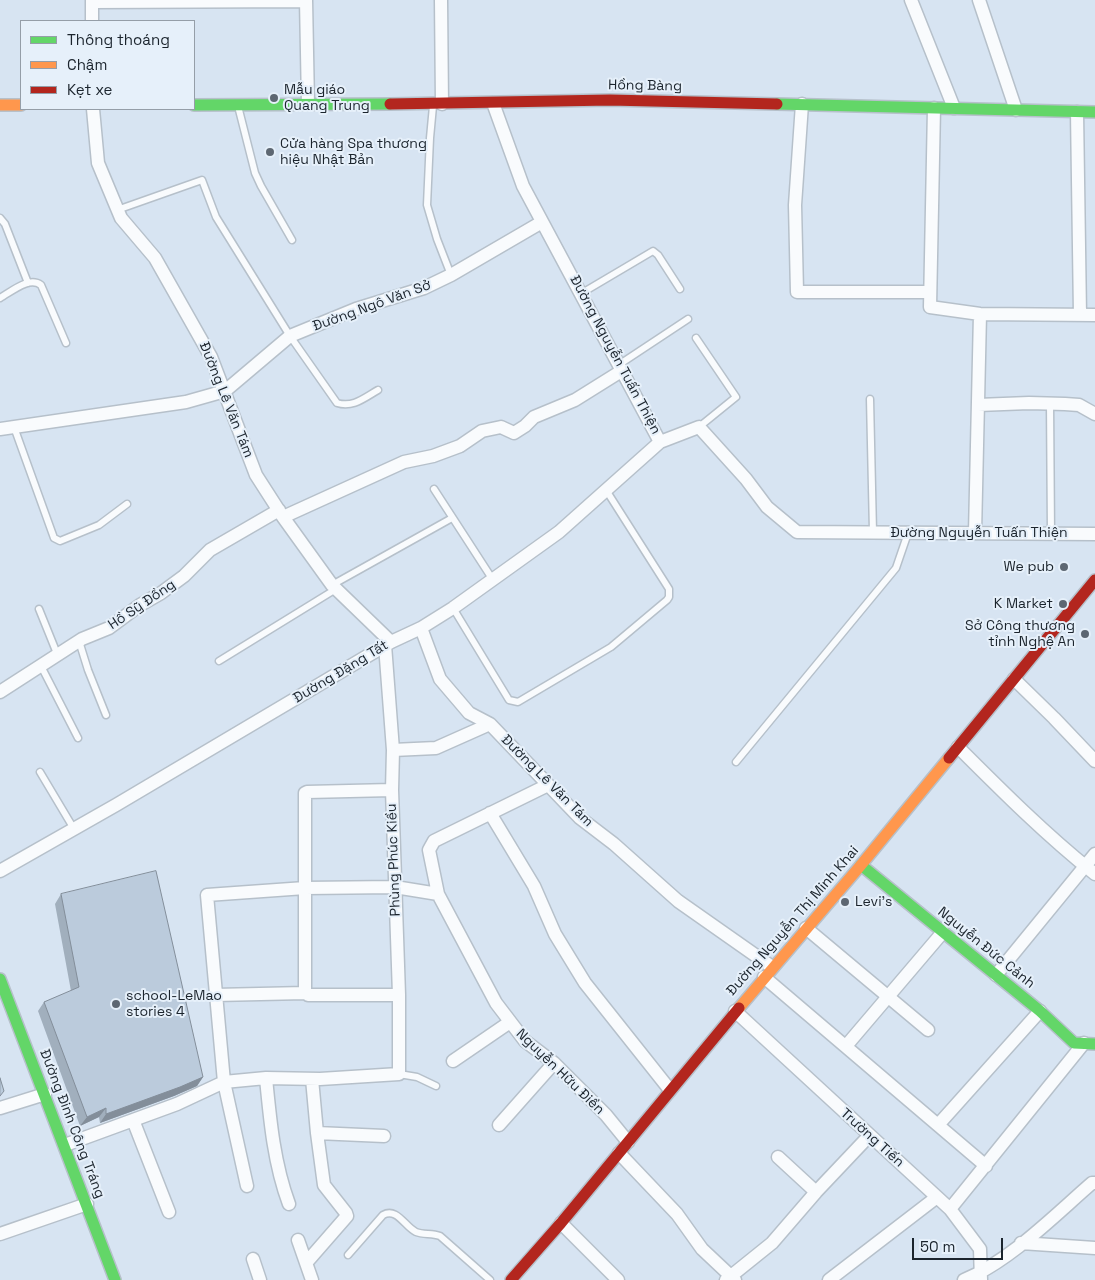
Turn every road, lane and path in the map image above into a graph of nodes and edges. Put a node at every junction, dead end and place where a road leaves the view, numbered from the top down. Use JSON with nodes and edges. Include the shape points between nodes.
{"nodes":[{"id":1,"x":440,"y":0,"type":"edge"},
{"id":2,"x":911,"y":0,"type":"edge"},
{"id":3,"x":979,"y":0,"type":"edge"},
{"id":4,"x":92,"y":1,"type":"edge"},
{"id":5,"x":306,"y":1,"type":"edge"},
{"id":6,"x":92,"y":20,"type":"edge"},
{"id":7,"x":493,"y":103,"type":"junction"},
{"id":8,"x":308,"y":104,"type":"junction"},
{"id":9,"x":438,"y":104,"type":"junction"},
{"id":10,"x":802,"y":104,"type":"junction"},
{"id":11,"x":0,"y":105,"type":"edge"},
{"id":12,"x":20,"y":105,"type":"edge"},
{"id":13,"x":195,"y":105,"type":"edge"},
{"id":14,"x":238,"y":105,"type":"junction"},
{"id":15,"x":934,"y":108,"type":"junction"},
{"id":16,"x":954,"y":108,"type":"junction"},
{"id":17,"x":94,"y":110,"type":"edge"},
{"id":18,"x":1016,"y":110,"type":"junction"},
{"id":19,"x":1076,"y":112,"type":"junction"},
{"id":20,"x":1095,"y":112,"type":"edge"},
{"id":21,"x":117,"y":210,"type":"junction"},
{"id":22,"x":0,"y":218,"type":"edge"},
{"id":23,"x":542,"y":222,"type":"junction"},
{"id":24,"x":292,"y":240,"type":"dead end"},
{"id":25,"x":451,"y":275,"type":"junction"},
{"id":26,"x":28,"y":282,"type":"junction"},
{"id":27,"x":680,"y":289,"type":"dead end"},
{"id":28,"x":930,"y":292,"type":"junction"},
{"id":29,"x":582,"y":294,"type":"junction"},
{"id":30,"x":0,"y":298,"type":"edge"},
{"id":31,"x":980,"y":314,"type":"junction"},
{"id":32,"x":1080,"y":315,"type":"junction"},
{"id":33,"x":1095,"y":315,"type":"edge"},
{"id":34,"x":688,"y":319,"type":"dead end"},
{"id":35,"x":290,"y":336,"type":"junction"},
{"id":36,"x":696,"y":338,"type":"dead end"},
{"id":37,"x":66,"y":343,"type":"dead end"},
{"id":38,"x":621,"y":367,"type":"junction"},
{"id":39,"x":378,"y":390,"type":"dead end"},
{"id":40,"x":225,"y":391,"type":"junction"},
{"id":41,"x":870,"y":399,"type":"dead end"},
{"id":42,"x":1050,"y":403,"type":"junction"},
{"id":43,"x":978,"y":405,"type":"junction"},
{"id":44,"x":1095,"y":414,"type":"edge"},
{"id":45,"x":14,"y":427,"type":"junction"},
{"id":46,"x":699,"y":427,"type":"junction"},
{"id":47,"x":0,"y":429,"type":"edge"},
{"id":48,"x":660,"y":442,"type":"junction"},
{"id":49,"x":434,"y":489,"type":"dead end"},
{"id":50,"x":606,"y":489,"type":"junction"},
{"id":51,"x":127,"y":504,"type":"dead end"},
{"id":52,"x":281,"y":513,"type":"junction"},
{"id":53,"x":452,"y":518,"type":"junction"},
{"id":54,"x":873,"y":532,"type":"junction"},
{"id":55,"x":908,"y":533,"type":"junction"},
{"id":56,"x":975,"y":533,"type":"junction"},
{"id":57,"x":1051,"y":534,"type":"junction"},
{"id":58,"x":1095,"y":534,"type":"edge"},
{"id":59,"x":493,"y":580,"type":"junction"},
{"id":60,"x":1095,"y":580,"type":"edge"},
{"id":61,"x":334,"y":587,"type":"junction"},
{"id":62,"x":453,"y":608,"type":"junction"},
{"id":63,"x":39,"y":609,"type":"dead end"},
{"id":64,"x":421,"y":628,"type":"junction"},
{"id":65,"x":79,"y":641,"type":"junction"},
{"id":66,"x":388,"y":643,"type":"junction"},
{"id":67,"x":58,"y":656,"type":"junction"},
{"id":68,"x":218,"y":661,"type":"dead end"},
{"id":69,"x":41,"y":666,"type":"junction"},
{"id":70,"x":1014,"y":679,"type":"junction"},
{"id":71,"x":0,"y":692,"type":"edge"},
{"id":72,"x":106,"y":715,"type":"dead end"},
{"id":73,"x":490,"y":724,"type":"junction"},
{"id":74,"x":78,"y":738,"type":"dead end"},
{"id":75,"x":958,"y":747,"type":"junction"},
{"id":76,"x":393,"y":750,"type":"junction"},
{"id":77,"x":736,"y":762,"type":"dead end"},
{"id":78,"x":1095,"y":762,"type":"edge"},
{"id":79,"x":40,"y":772,"type":"dead end"},
{"id":80,"x":548,"y":785,"type":"junction"},
{"id":81,"x":392,"y":790,"type":"junction"},
{"id":82,"x":490,"y":813,"type":"junction"},
{"id":83,"x":74,"y":829,"type":"junction"},
{"id":84,"x":1095,"y":854,"type":"edge"},
{"id":85,"x":861,"y":865,"type":"junction"},
{"id":86,"x":1090,"y":870,"type":"edge"},
{"id":87,"x":0,"y":871,"type":"edge"},
{"id":88,"x":396,"y":887,"type":"junction"},
{"id":89,"x":305,"y":888,"type":"junction"},
{"id":90,"x":438,"y":894,"type":"junction"},
{"id":91,"x":806,"y":928,"type":"junction"},
{"id":92,"x":943,"y":932,"type":"junction"},
{"id":93,"x":768,"y":972,"type":"junction"},
{"id":94,"x":996,"y":975,"type":"junction"},
{"id":95,"x":0,"y":979,"type":"edge"},
{"id":96,"x":305,"y":993,"type":"junction"},
{"id":97,"x":215,"y":995,"type":"junction"},
{"id":98,"x":399,"y":995,"type":"junction"},
{"id":99,"x":889,"y":996,"type":"junction"},
{"id":100,"x":736,"y":1011,"type":"junction"},
{"id":101,"x":1040,"y":1011,"type":"junction"},
{"id":102,"x":510,"y":1022,"type":"junction"},
{"id":103,"x":928,"y":1030,"type":"dead end"},
{"id":104,"x":1089,"y":1044,"type":"edge"},
{"id":105,"x":846,"y":1046,"type":"junction"},
{"id":106,"x":453,"y":1061,"type":"dead end"},
{"id":107,"x":554,"y":1063,"type":"junction"},
{"id":108,"x":399,"y":1074,"type":"junction"},
{"id":109,"x":266,"y":1078,"type":"junction"},
{"id":110,"x":312,"y":1079,"type":"junction"},
{"id":111,"x":224,"y":1082,"type":"junction"},
{"id":112,"x":436,"y":1086,"type":"dead end"},
{"id":113,"x":670,"y":1090,"type":"junction"},
{"id":114,"x":45,"y":1094,"type":"junction"},
{"id":115,"x":0,"y":1108,"type":"edge"},
{"id":116,"x":133,"y":1120,"type":"junction"},
{"id":117,"x":499,"y":1125,"type":"dead end"},
{"id":118,"x":938,"y":1125,"type":"junction"},
{"id":119,"x":317,"y":1133,"type":"junction"},
{"id":120,"x":384,"y":1136,"type":"dead end"},
{"id":121,"x":869,"y":1136,"type":"junction"},
{"id":122,"x":628,"y":1142,"type":"junction"},
{"id":123,"x":65,"y":1145,"type":"junction"},
{"id":124,"x":619,"y":1153,"type":"junction"},
{"id":125,"x":778,"y":1157,"type":"dead end"},
{"id":126,"x":986,"y":1166,"type":"junction"},
{"id":127,"x":1095,"y":1183,"type":"edge"},
{"id":128,"x":247,"y":1186,"type":"dead end"},
{"id":129,"x":816,"y":1192,"type":"junction"},
{"id":130,"x":937,"y":1197,"type":"junction"},
{"id":131,"x":87,"y":1204,"type":"junction"},
{"id":132,"x":289,"y":1204,"type":"dead end"},
{"id":133,"x":950,"y":1209,"type":"junction"},
{"id":134,"x":170,"y":1212,"type":"dead end"},
{"id":135,"x":561,"y":1223,"type":"junction"},
{"id":136,"x":0,"y":1234,"type":"edge"},
{"id":137,"x":298,"y":1240,"type":"dead end"},
{"id":138,"x":1021,"y":1244,"type":"junction"},
{"id":139,"x":1095,"y":1248,"type":"edge"},
{"id":140,"x":348,"y":1255,"type":"dead end"},
{"id":141,"x":253,"y":1259,"type":"dead end"},
{"id":142,"x":306,"y":1263,"type":"junction"},
{"id":143,"x":981,"y":1276,"type":"edge"},
{"id":144,"x":731,"y":1278,"type":"edge"},
{"id":145,"x":115,"y":1280,"type":"edge"},
{"id":146,"x":260,"y":1280,"type":"edge"},
{"id":147,"x":312,"y":1280,"type":"edge"},
{"id":148,"x":490,"y":1280,"type":"edge"},
{"id":149,"x":511,"y":1280,"type":"edge"},
{"id":150,"x":618,"y":1280,"type":"edge"},
{"id":151,"x":829,"y":1280,"type":"edge"},
{"id":152,"x":964,"y":1280,"type":"edge"}],
"edges":[{"from":1,"to":9,"type":"street"},
{"from":2,"to":16,"type":"street"},
{"from":3,"to":18,"type":"street"},
{"from":4,"to":5,"type":"street"},
{"from":4,"to":6,"type":"street"},
{"from":5,"to":8,"type":"street"},
{"from":7,"to":9,"type":"street","name":"Hồng Bàng"},
{"from":7,"to":10,"type":"street","name":"Hồng Bàng","via":[[610,100]]},
{"from":7,"to":23,"type":"street","name":"Đường Nguyễn Tuấn Thiện","via":[[523,186]]},
{"from":8,"to":9,"type":"street","name":"Hồng Bàng"},
{"from":8,"to":14,"type":"street","name":"Hồng Bàng"},
{"from":9,"to":25,"type":"lane","via":[[430,138],[427,205],[436,239]]},
{"from":10,"to":15,"type":"street","name":"Hồng Bàng"},
{"from":10,"to":28,"type":"street","via":[[795,205],[797,292]]},
{"from":11,"to":12,"type":"street"},
{"from":13,"to":14,"type":"street","name":"Hồng Bàng"},
{"from":14,"to":24,"type":"lane","via":[[255,173]]},
{"from":15,"to":16,"type":"street","name":"Hồng Bàng"},
{"from":15,"to":28,"type":"street"},
{"from":16,"to":18,"type":"street","name":"Hồng Bàng"},
{"from":17,"to":21,"type":"street","name":"Đường Lê Văn Tám","via":[[98,163]]},
{"from":18,"to":19,"type":"street","name":"Hồng Bàng"},
{"from":19,"to":20,"type":"street","name":"Hồng Bàng"},
{"from":19,"to":32,"type":"street"},
{"from":21,"to":35,"type":"lane","via":[[202,180],[216,217]]},
{"from":21,"to":40,"type":"street","name":"Đường Lê Văn Tám","via":[[160,266],[211,357]]},
{"from":22,"to":26,"type":"lane"},
{"from":23,"to":25,"type":"street","name":"Đường Ngô Văn Sở"},
{"from":23,"to":29,"type":"street","name":"Đường Nguyễn Tuấn Thiện"},
{"from":25,"to":35,"type":"street","name":"Đường Ngô Văn Sở","via":[[424,288],[356,309]]},
{"from":26,"to":30,"type":"lane"},
{"from":26,"to":37,"type":"lane","via":[[41,285]]},
{"from":27,"to":29,"type":"lane","via":[[653,251]]},
{"from":28,"to":31,"type":"street","via":[[930,307]]},
{"from":29,"to":38,"type":"street","name":"Đường Nguyễn Tuấn Thiện"},
{"from":31,"to":32,"type":"street"},
{"from":31,"to":43,"type":"street"},
{"from":32,"to":33,"type":"street"},
{"from":34,"to":38,"type":"lane"},
{"from":35,"to":39,"type":"lane","via":[[337,403],[352,405]]},
{"from":35,"to":40,"type":"street","name":"Đường Ngô Văn Sở"},
{"from":36,"to":46,"type":"lane","via":[[736,397]]},
{"from":38,"to":48,"type":"street","name":"Đường Nguyễn Tuấn Thiện"},
{"from":38,"to":52,"type":"street","name":"Hồ Sỹ Đồng","via":[[575,400],[534,417],[514,433],[501,427],[482,431],[460,446],[404,462]]},
{"from":40,"to":45,"type":"street","name":"Đường Ngô Văn Sở","via":[[186,402]]},
{"from":40,"to":52,"type":"street","name":"Đường Lê Văn Tám","via":[[256,476]]},
{"from":41,"to":54,"type":"lane"},
{"from":42,"to":43,"type":"street"},
{"from":42,"to":44,"type":"street","via":[[1080,405]]},
{"from":42,"to":57,"type":"lane"},
{"from":43,"to":56,"type":"street"},
{"from":45,"to":47,"type":"street","name":"Đường Ngô Văn Sở"},
{"from":45,"to":51,"type":"lane","via":[[54,538],[60,541],[99,525]]},
{"from":46,"to":48,"type":"street","name":"Đường Nguyễn Tuấn Thiện"},
{"from":46,"to":54,"type":"street","name":"Đường Nguyễn Tuấn Thiện","via":[[767,507],[797,532]]},
{"from":48,"to":50,"type":"street","name":"Đường Đặng Tất"},
{"from":49,"to":53,"type":"lane"},
{"from":50,"to":59,"type":"street","name":"Đường Đặng Tất","via":[[559,532]]},
{"from":50,"to":62,"type":"lane","via":[[670,589],[667,600],[611,647],[513,703]]},
{"from":52,"to":61,"type":"street","name":"Đường Lê Văn Tám"},
{"from":52,"to":65,"type":"street","name":"Hồ Sỹ Đồng","via":[[210,550],[161,593],[109,628]]},
{"from":53,"to":59,"type":"lane"},
{"from":53,"to":61,"type":"lane"},
{"from":54,"to":55,"type":"street","name":"Đường Nguyễn Tuấn Thiện"},
{"from":55,"to":56,"type":"street","name":"Đường Nguyễn Tuấn Thiện"},
{"from":55,"to":77,"type":"lane","via":[[896,568]]},
{"from":56,"to":57,"type":"street","name":"Đường Nguyễn Tuấn Thiện"},
{"from":57,"to":58,"type":"street","name":"Đường Nguyễn Tuấn Thiện"},
{"from":59,"to":62,"type":"street","name":"Đường Đặng Tất"},
{"from":60,"to":70,"type":"street","name":"Đường Nguyễn Thị Minh Khai"},
{"from":61,"to":66,"type":"street","name":"Đường Lê Văn Tám"},
{"from":61,"to":68,"type":"lane"},
{"from":62,"to":64,"type":"street","name":"Đường Đặng Tất"},
{"from":63,"to":67,"type":"lane"},
{"from":64,"to":66,"type":"street","name":"Đường Đặng Tất"},
{"from":64,"to":73,"type":"street","name":"Đường Lê Văn Tám","via":[[440,679],[469,714]]},
{"from":65,"to":67,"type":"street","name":"Hồ Sỹ Đồng"},
{"from":65,"to":72,"type":"lane"},
{"from":66,"to":76,"type":"street","name":"Phùng Phúc Kiều"},
{"from":66,"to":83,"type":"street","name":"Đường Đặng Tất"},
{"from":67,"to":69,"type":"street","name":"Hồ Sỹ Đồng"},
{"from":69,"to":71,"type":"street","name":"Hồ Sỹ Đồng"},
{"from":69,"to":74,"type":"lane"},
{"from":70,"to":75,"type":"street","name":"Đường Nguyễn Thị Minh Khai"},
{"from":70,"to":78,"type":"street"},
{"from":73,"to":76,"type":"street","via":[[436,748]]},
{"from":73,"to":80,"type":"street","name":"Đường Lê Văn Tám"},
{"from":75,"to":85,"type":"street","name":"Đường Nguyễn Thị Minh Khai"},
{"from":75,"to":86,"type":"street","via":[[1010,800]]},
{"from":76,"to":81,"type":"street","name":"Phùng Phúc Kiều"},
{"from":79,"to":83,"type":"lane"},
{"from":80,"to":82,"type":"street","name":"Nguyễn Hữu Điền"},
{"from":80,"to":93,"type":"street","name":"Đường Lê Văn Tám","via":[[580,818]]},
{"from":81,"to":88,"type":"street","name":"Phùng Phúc Kiều"},
{"from":81,"to":89,"type":"street","via":[[304,793]]},
{"from":82,"to":90,"type":"street","name":"Nguyễn Hữu Điền","via":[[434,840],[429,850]]},
{"from":82,"to":113,"type":"street","via":[[534,886],[555,934],[585,983]]},
{"from":83,"to":87,"type":"street","name":"Đường Đặng Tất"},
{"from":84,"to":86,"type":"street"},
{"from":85,"to":91,"type":"street","name":"Đường Nguyễn Thị Minh Khai"},
{"from":85,"to":92,"type":"street","name":"Nguyễn Đức Cảnh"},
{"from":86,"to":94,"type":"street"},
{"from":88,"to":89,"type":"street"},
{"from":88,"to":90,"type":"street"},
{"from":88,"to":98,"type":"street","name":"Phùng Phúc Kiều"},
{"from":89,"to":96,"type":"street"},
{"from":89,"to":97,"type":"street","via":[[207,895]]},
{"from":90,"to":102,"type":"street","name":"Nguyễn Hữu Điền","via":[[496,1003]]},
{"from":91,"to":93,"type":"street","name":"Đường Nguyễn Thị Minh Khai"},
{"from":91,"to":99,"type":"street"},
{"from":92,"to":94,"type":"street","name":"Nguyễn Đức Cảnh"},
{"from":92,"to":99,"type":"street"},
{"from":93,"to":100,"type":"street","name":"Đường Nguyễn Thị Minh Khai"},
{"from":93,"to":105,"type":"street","name":"Đường Lê Văn Tám"},
{"from":94,"to":101,"type":"street","name":"Nguyễn Đức Cảnh"},
{"from":95,"to":114,"type":"street","name":"Đường Đinh Công Tráng"},
{"from":96,"to":97,"type":"street"},
{"from":96,"to":98,"type":"street"},
{"from":97,"to":111,"type":"street"},
{"from":98,"to":108,"type":"street","name":"Phùng Phúc Kiều"},
{"from":99,"to":103,"type":"street"},
{"from":99,"to":105,"type":"street"},
{"from":100,"to":113,"type":"street","name":"Đường Nguyễn Thị Minh Khai"},
{"from":100,"to":121,"type":"street","name":"Trường Tiến"},
{"from":101,"to":104,"type":"street","name":"Nguyễn Đức Cảnh","via":[[1074,1043]]},
{"from":101,"to":118,"type":"street"},
{"from":102,"to":106,"type":"street"},
{"from":102,"to":107,"type":"street","name":"Nguyễn Hữu Điền","via":[[525,1041]]},
{"from":104,"to":126,"type":"street"},
{"from":105,"to":118,"type":"street","name":"Đường Lê Văn Tám"},
{"from":107,"to":117,"type":"street"},
{"from":107,"to":122,"type":"street","name":"Nguyễn Hữu Điền"},
{"from":108,"to":110,"type":"street"},
{"from":108,"to":112,"type":"lane","via":[[417,1077]]},
{"from":109,"to":110,"type":"street"},
{"from":109,"to":111,"type":"street"},
{"from":109,"to":132,"type":"street","via":[[271,1129]]},
{"from":110,"to":119,"type":"street"},
{"from":111,"to":116,"type":"street"},
{"from":111,"to":128,"type":"street"},
{"from":113,"to":122,"type":"street","name":"Đường Nguyễn Thị Minh Khai"},
{"from":114,"to":115,"type":"street"},
{"from":114,"to":123,"type":"street","name":"Đường Đinh Công Tráng"},
{"from":116,"to":123,"type":"street"},
{"from":116,"to":134,"type":"street"},
{"from":118,"to":126,"type":"street","name":"Đường Lê Văn Tám"},
{"from":119,"to":120,"type":"street"},
{"from":119,"to":142,"type":"street","via":[[324,1185],[347,1216]]},
{"from":121,"to":129,"type":"street"},
{"from":121,"to":130,"type":"street","name":"Trường Tiến"},
{"from":122,"to":124,"type":"street","name":"Đường Nguyễn Thị Minh Khai"},
{"from":123,"to":131,"type":"street","name":"Đường Đinh Công Tráng"},
{"from":124,"to":135,"type":"street","name":"Đường Nguyễn Thị Minh Khai"},
{"from":124,"to":144,"type":"street"},
{"from":125,"to":129,"type":"street"},
{"from":126,"to":133,"type":"street"},
{"from":127,"to":138,"type":"street"},
{"from":129,"to":144,"type":"street","via":[[772,1243]]},
{"from":130,"to":133,"type":"street","name":"Trường Tiến"},
{"from":130,"to":151,"type":"street"},
{"from":131,"to":136,"type":"street"},
{"from":131,"to":145,"type":"street","name":"Đường Đinh Công Tráng"},
{"from":133,"to":143,"type":"street","name":"Trường Tiến","via":[[980,1249]]},
{"from":135,"to":149,"type":"street","name":"Đường Nguyễn Thị Minh Khai"},
{"from":135,"to":150,"type":"street"},
{"from":137,"to":142,"type":"street"},
{"from":138,"to":139,"type":"street"},
{"from":138,"to":143,"type":"street"},
{"from":140,"to":148,"type":"lane","via":[[383,1215],[393,1213],[415,1232],[440,1236]]},
{"from":141,"to":146,"type":"street"},
{"from":142,"to":147,"type":"street"},
{"from":143,"to":152,"type":"street"}]}
